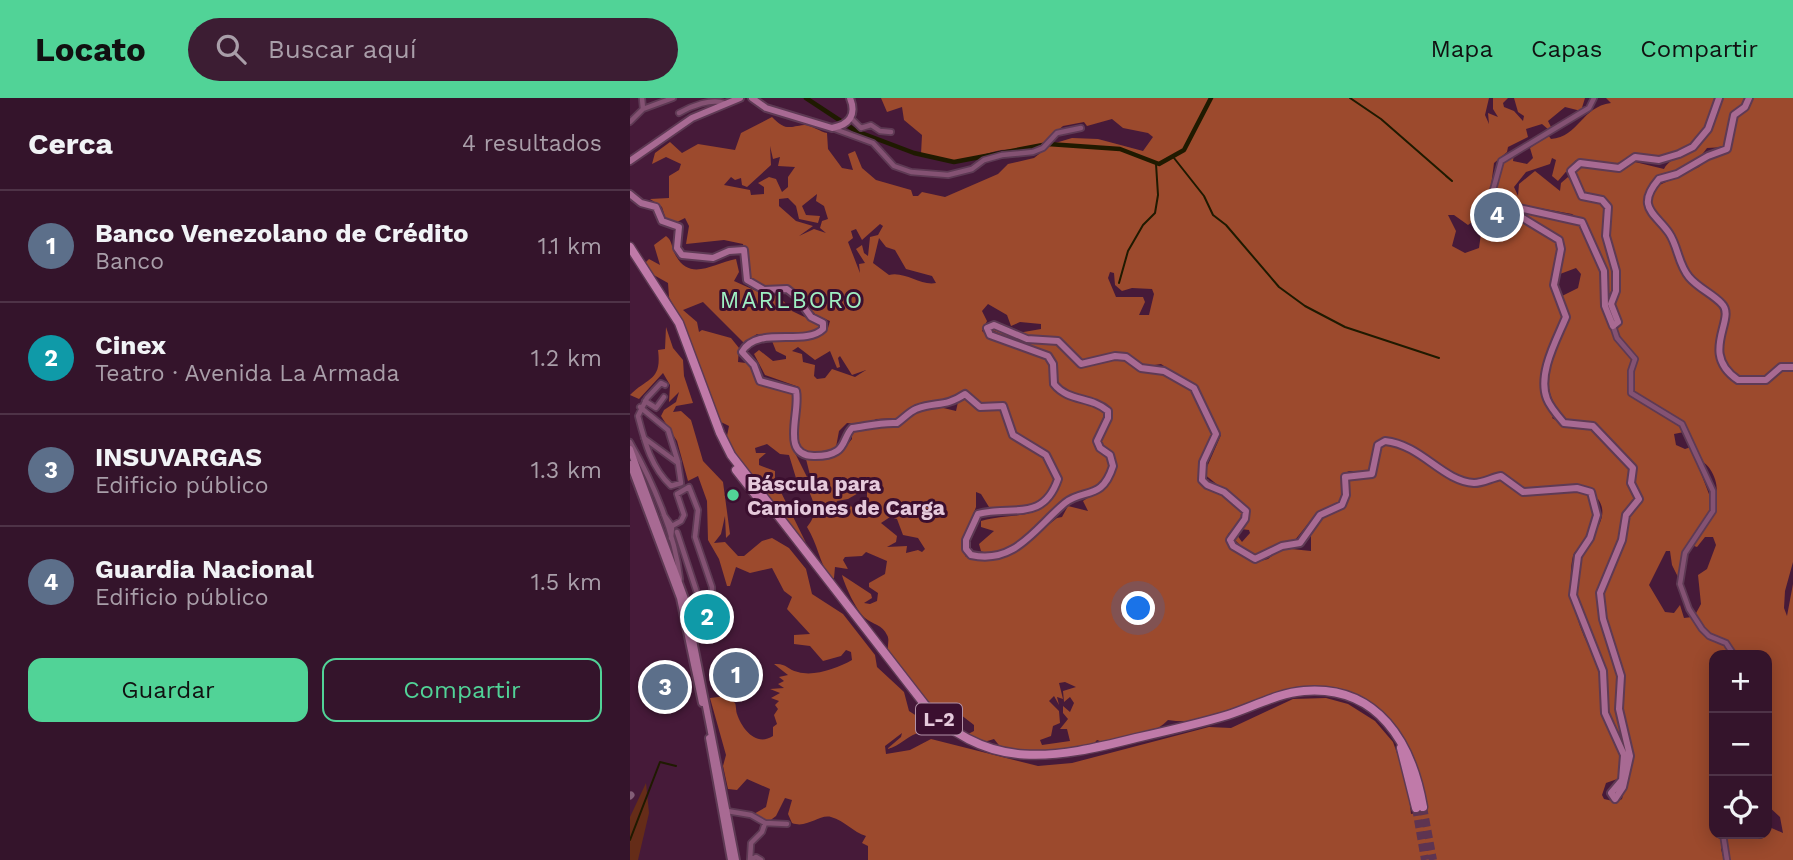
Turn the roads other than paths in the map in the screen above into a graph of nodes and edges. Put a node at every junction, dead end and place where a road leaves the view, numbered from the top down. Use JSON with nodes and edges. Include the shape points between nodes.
{"nodes":[{"id":1,"x":642,"y":98,"type":"edge"},
{"id":2,"x":673,"y":98,"type":"edge"},
{"id":3,"x":740,"y":98,"type":"edge"},
{"id":4,"x":752,"y":98,"type":"edge"},
{"id":5,"x":850,"y":98,"type":"edge"},
{"id":6,"x":1719,"y":98,"type":"edge"},
{"id":7,"x":1749,"y":98,"type":"edge"},
{"id":8,"x":1594,"y":99,"type":"edge"},
{"id":9,"x":724,"y":103,"type":"junction"},
{"id":10,"x":643,"y":109,"type":"junction"},
{"id":11,"x":679,"y":113,"type":"dead end"},
{"id":12,"x":630,"y":120,"type":"edge"},
{"id":13,"x":849,"y":120,"type":"junction"},
{"id":14,"x":835,"y":128,"type":"junction"},
{"id":15,"x":1080,"y":128,"type":"dead end"},
{"id":16,"x":891,"y":132,"type":"dead end"},
{"id":17,"x":630,"y":162,"type":"edge"},
{"id":18,"x":630,"y":194,"type":"edge"},
{"id":19,"x":1498,"y":211,"type":"junction"},
{"id":20,"x":630,"y":247,"type":"edge"},
{"id":21,"x":630,"y":256,"type":"edge"},
{"id":22,"x":1612,"y":326,"type":"junction"},
{"id":23,"x":1793,"y":368,"type":"edge"},
{"id":24,"x":665,"y":385,"type":"dead end"},
{"id":25,"x":664,"y":397,"type":"dead end"},
{"id":26,"x":645,"y":401,"type":"junction"},
{"id":27,"x":640,"y":407,"type":"junction"},
{"id":28,"x":644,"y":438,"type":"junction"},
{"id":29,"x":630,"y":442,"type":"edge"},
{"id":30,"x":630,"y":449,"type":"edge"},
{"id":31,"x":678,"y":463,"type":"junction"},
{"id":32,"x":630,"y":464,"type":"edge"},
{"id":33,"x":656,"y":472,"type":"junction"},
{"id":34,"x":650,"y":480,"type":"junction"},
{"id":35,"x":661,"y":512,"type":"junction"},
{"id":36,"x":672,"y":526,"type":"junction"},
{"id":37,"x":677,"y":532,"type":"dead end"},
{"id":38,"x":671,"y":538,"type":"junction"},
{"id":39,"x":681,"y":583,"type":"junction"},
{"id":40,"x":1731,"y":650,"type":"edge"},
{"id":41,"x":727,"y":811,"type":"junction"},
{"id":42,"x":765,"y":823,"type":"junction"},
{"id":43,"x":788,"y":824,"type":"dead end"},
{"id":44,"x":1724,"y":839,"type":"edge"},
{"id":45,"x":734,"y":860,"type":"edge"},
{"id":46,"x":751,"y":860,"type":"edge"},
{"id":47,"x":761,"y":860,"type":"edge"},
{"id":48,"x":1727,"y":860,"type":"edge"}],
"edges":[{"from":1,"to":10,"type":"street"},
{"from":2,"to":10,"type":"street"},
{"from":3,"to":9,"type":"main road"},
{"from":4,"to":14,"type":"main road","via":[[766,108]]},
{"from":5,"to":13,"type":"main road","via":[[853,111]]},
{"from":6,"to":22,"type":"main road","via":[[1706,131],[1690,149],[1668,158],[1635,157],[1615,168],[1579,163],[1571,173],[1582,195],[1602,200],[1608,207],[1606,236],[1616,271],[1611,304],[1618,322]]},
{"from":7,"to":23,"type":"main road","via":[[1734,115],[1726,150],[1659,179],[1649,194],[1651,212],[1670,235],[1689,276],[1725,307],[1719,356],[1730,374],[1742,381],[1763,380],[1781,367]]},
{"from":8,"to":19,"type":"street","via":[[1589,108],[1501,161],[1493,190]]},
{"from":9,"to":11,"type":"street","via":[[718,100]]},
{"from":9,"to":17,"type":"main road","via":[[692,118]]},
{"from":10,"to":12,"type":"street"},
{"from":13,"to":14,"type":"main road"},
{"from":13,"to":16,"type":"street","via":[[861,128],[871,125]]},
{"from":14,"to":15,"type":"street","via":[[873,143],[894,166],[948,174],[1002,155],[1033,152],[1057,133]]},
{"from":18,"to":19,"type":"main road","via":[[655,206],[662,221],[677,225],[677,248],[682,255],[713,258],[744,250],[747,280],[764,290],[787,289],[811,317],[823,323],[816,334],[754,341],[743,352],[760,381],[796,391],[793,441],[801,452],[832,454],[842,447],[852,428],[899,422],[914,410],[950,404],[965,394],[980,407],[1003,406],[1012,433],[1046,455],[1058,479],[1045,500],[1027,511],[978,514],[965,544],[971,555],[992,556],[1018,548],[1068,501],[1100,488],[1113,466],[1097,441],[1108,411],[1093,401],[1063,393],[1054,384],[1048,356],[990,335],[987,328],[994,325],[1027,339],[1058,341],[1081,363],[1106,356],[1126,357],[1141,368],[1164,370],[1194,388],[1216,434],[1203,462],[1202,480],[1246,510],[1230,540],[1252,559],[1302,542],[1320,515],[1344,503],[1346,475],[1372,474],[1378,445],[1385,441],[1412,447],[1455,478],[1469,482],[1503,477],[1523,492],[1577,488],[1591,492],[1598,511],[1590,538],[1578,556],[1573,595],[1603,671],[1605,716],[1624,755],[1622,780],[1612,793],[1615,799],[1623,787],[1630,756],[1619,709],[1621,676],[1600,593],[1622,540],[1626,515],[1639,497],[1631,483],[1631,463],[1593,426],[1563,423],[1546,398],[1553,344],[1566,315],[1554,285],[1560,242],[1514,214],[1502,214],[1494,226],[1488,226],[1487,217]]},
{"from":19,"to":22,"type":"main road","via":[[1513,206],[1582,222],[1604,271],[1605,306]]},
{"from":20,"to":21,"type":"highway","number":"L-2","via":[[680,323],[731,454],[925,705],[951,728],[999,751],[1058,756],[1209,720],[1288,693],[1331,692],[1363,703],[1391,726],[1410,755],[1420,807],[1392,733],[1365,708],[1330,696],[1294,696],[1210,724],[1052,761],[998,755],[948,732],[922,707],[727,457],[675,325]]},
{"from":22,"to":40,"type":"street","via":[[1635,359],[1631,393],[1682,424],[1713,491],[1713,511],[1685,553],[1680,584],[1702,629]]},
{"from":24,"to":26,"type":"street","via":[[656,387]]},
{"from":25,"to":26,"type":"street","via":[[656,408]]},
{"from":26,"to":27,"type":"street"},
{"from":27,"to":28,"type":"street"},
{"from":27,"to":31,"type":"street","via":[[668,430]]},
{"from":28,"to":31,"type":"street"},
{"from":28,"to":33,"type":"street"},
{"from":29,"to":34,"type":"street"},
{"from":30,"to":39,"type":"main road"},
{"from":31,"to":33,"type":"street","via":[[682,478],[676,486]]},
{"from":32,"to":45,"type":"main road","via":[[684,613]]},
{"from":33,"to":34,"type":"street"},
{"from":34,"to":35,"type":"street"},
{"from":35,"to":36,"type":"street"},
{"from":35,"to":38,"type":"street"},
{"from":36,"to":37,"type":"street","via":[[684,516],[677,494],[688,487],[698,510],[695,537],[712,587],[712,601],[700,602]]},
{"from":36,"to":38,"type":"street"},
{"from":38,"to":39,"type":"street"},
{"from":39,"to":41,"type":"main road"},
{"from":41,"to":42,"type":"street"},
{"from":41,"to":45,"type":"main road"},
{"from":42,"to":43,"type":"street"},
{"from":42,"to":46,"type":"street","via":[[751,843]]},
{"from":44,"to":48,"type":"street"},
{"from":46,"to":47,"type":"street"}]}
